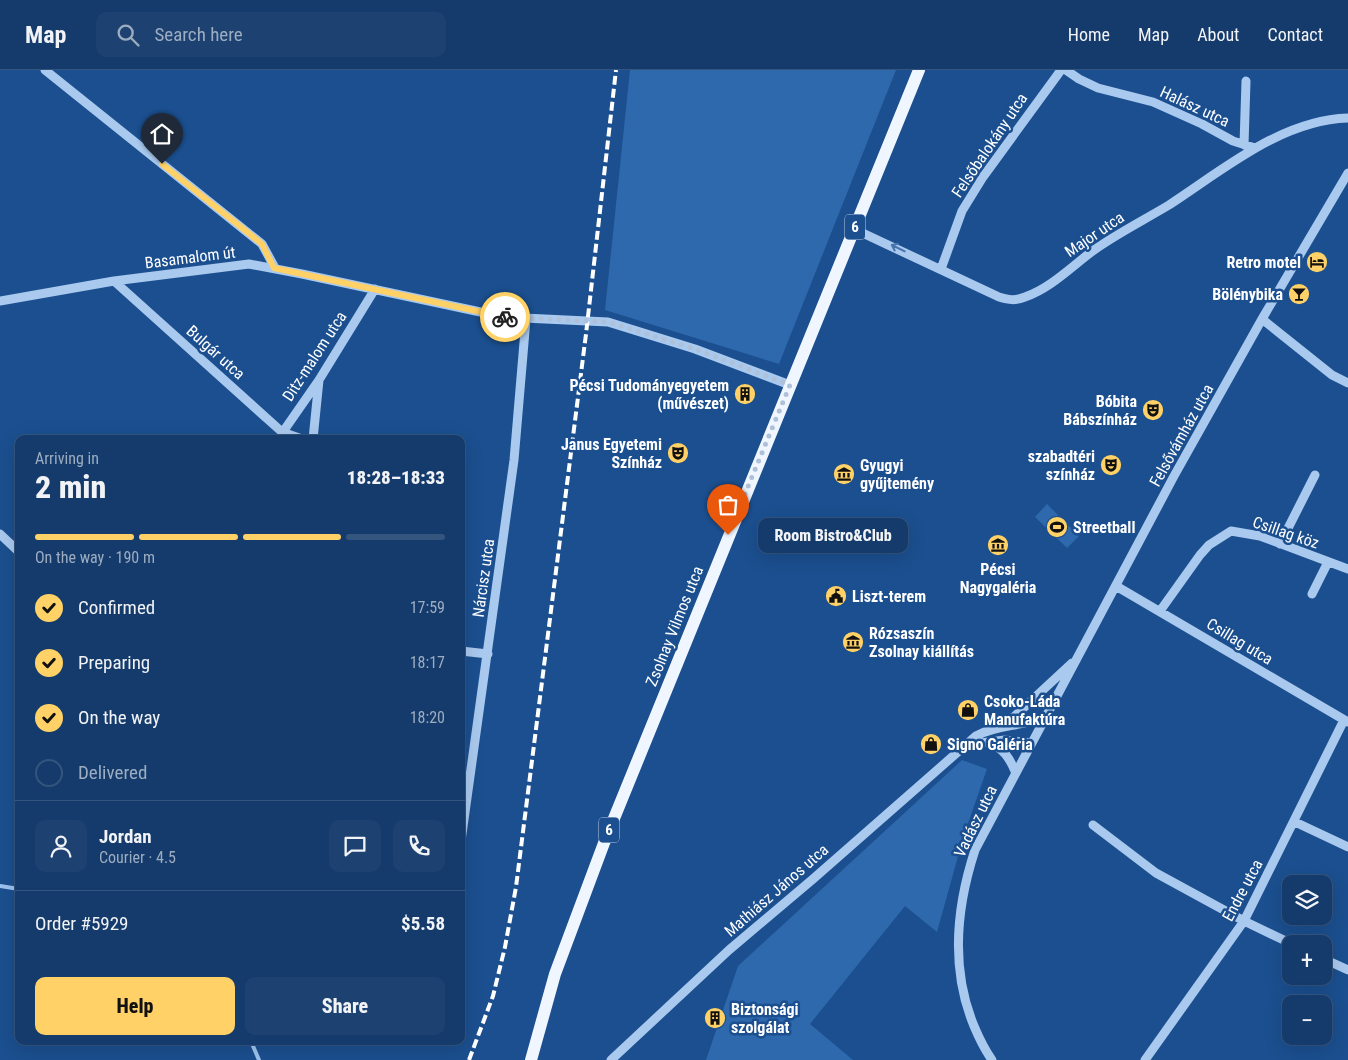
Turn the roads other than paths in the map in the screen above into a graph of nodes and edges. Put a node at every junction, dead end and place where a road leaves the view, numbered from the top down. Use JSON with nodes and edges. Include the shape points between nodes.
{"nodes":[{"id":1,"x":45,"y":70,"type":"edge"},
{"id":2,"x":919,"y":70,"type":"edge"},
{"id":3,"x":1061,"y":70,"type":"edge"},
{"id":4,"x":1066,"y":70,"type":"edge"},
{"id":5,"x":1246,"y":81,"type":"dead end"},
{"id":6,"x":1348,"y":118,"type":"edge"},
{"id":7,"x":1244,"y":145,"type":"junction"},
{"id":8,"x":1255,"y":148,"type":"junction"},
{"id":9,"x":1348,"y":173,"type":"edge"},
{"id":10,"x":854,"y":229,"type":"junction"},
{"id":11,"x":274,"y":268,"type":"junction"},
{"id":12,"x":941,"y":269,"type":"junction"},
{"id":13,"x":114,"y":281,"type":"junction"},
{"id":14,"x":375,"y":289,"type":"junction"},
{"id":15,"x":0,"y":301,"type":"edge"},
{"id":16,"x":526,"y":319,"type":"junction"},
{"id":17,"x":1262,"y":319,"type":"junction"},
{"id":18,"x":319,"y":380,"type":"junction"},
{"id":19,"x":1348,"y":383,"type":"edge"},
{"id":20,"x":790,"y":385,"type":"junction"},
{"id":21,"x":280,"y":435,"type":"edge"},
{"id":22,"x":313,"y":435,"type":"edge"},
{"id":23,"x":1315,"y":475,"type":"dead end"},
{"id":24,"x":0,"y":534,"type":"edge"},
{"id":25,"x":1280,"y":544,"type":"junction"},
{"id":26,"x":15,"y":548,"type":"edge"},
{"id":27,"x":1328,"y":562,"type":"junction"},
{"id":28,"x":1348,"y":569,"type":"edge"},
{"id":29,"x":1116,"y":586,"type":"junction"},
{"id":30,"x":1312,"y":594,"type":"dead end"},
{"id":31,"x":1160,"y":612,"type":"junction"},
{"id":32,"x":465,"y":651,"type":"edge"},
{"id":33,"x":488,"y":654,"type":"junction"},
{"id":34,"x":1076,"y":659,"type":"junction"},
{"id":35,"x":1047,"y":716,"type":"junction"},
{"id":36,"x":1346,"y":721,"type":"edge"},
{"id":37,"x":1002,"y":727,"type":"junction"},
{"id":38,"x":990,"y":742,"type":"junction"},
{"id":39,"x":1032,"y":743,"type":"junction"},
{"id":40,"x":964,"y":746,"type":"junction"},
{"id":41,"x":1015,"y":772,"type":"junction"},
{"id":42,"x":465,"y":813,"type":"edge"},
{"id":43,"x":1295,"y":822,"type":"junction"},
{"id":44,"x":1093,"y":825,"type":"dead end"},
{"id":45,"x":1348,"y":846,"type":"edge"},
{"id":46,"x":1244,"y":921,"type":"junction"},
{"id":47,"x":1282,"y":939,"type":"edge"},
{"id":48,"x":1332,"y":963,"type":"edge"},
{"id":49,"x":1348,"y":970,"type":"edge"},
{"id":50,"x":531,"y":1060,"type":"edge"},
{"id":51,"x":611,"y":1060,"type":"edge"},
{"id":52,"x":992,"y":1060,"type":"edge"},
{"id":53,"x":1145,"y":1060,"type":"edge"}],
"edges":[{"from":1,"to":11,"type":"street","via":[[262,244]]},
{"from":2,"to":10,"type":"main road","name":"Zsolnay Vilmos utca","number":"6"},
{"from":3,"to":12,"type":"street","name":"Felsőbalokány utca","via":[[962,211]]},
{"from":4,"to":7,"type":"street","name":"Halász utca","via":[[1098,88],[1152,102]]},
{"from":5,"to":7,"type":"street"},
{"from":6,"to":8,"type":"street","name":"Major utca","via":[[1312,123]]},
{"from":7,"to":8,"type":"street","name":"Halász utca"},
{"from":8,"to":12,"type":"street","name":"Major utca","via":[[1096,249],[1042,290],[1026,297],[1012,301],[999,297]]},
{"from":9,"to":17,"type":"street","name":"Felsővámház utca"},
{"from":12,"to":10,"type":"street","name":"Major utca","one_way":true},
{"from":10,"to":20,"type":"main road","name":"Zsolnay Vilmos utca","number":"6"},
{"from":11,"to":13,"type":"street","name":"Basamalom út","via":[[249,264]]},
{"from":11,"to":14,"type":"street","name":"Basamalom út"},
{"from":13,"to":15,"type":"street","name":"Basamalom út"},
{"from":13,"to":21,"type":"street","name":"Bulgár utca"},
{"from":14,"to":16,"type":"street","name":"Basamalom út"},
{"from":14,"to":18,"type":"street","name":"Ditz-malom utca"},
{"from":16,"to":20,"type":"street","name":"Basamalom út","via":[[608,322],[695,349]]},
{"from":16,"to":33,"type":"street","name":"Nárcisz utca","via":[[514,460]]},
{"from":17,"to":19,"type":"street","via":[[1332,375]]},
{"from":17,"to":29,"type":"street","name":"Felsővámház utca"},
{"from":18,"to":21,"type":"street","name":"Ditz-malom utca"},
{"from":18,"to":22,"type":"street"},
{"from":20,"to":50,"type":"main road","name":"Zsolnay Vilmos utca","number":"6","via":[[604,843],[554,974]]},
{"from":23,"to":25,"type":"street"},
{"from":24,"to":26,"type":"street"},
{"from":25,"to":27,"type":"street","name":"Csillag köz"},
{"from":25,"to":31,"type":"street","name":"Csillag köz","via":[[1260,536],[1231,531],[1200,555]]},
{"from":27,"to":28,"type":"street","name":"Csillag köz"},
{"from":27,"to":30,"type":"street"},
{"from":29,"to":31,"type":"street","name":"Csillag utca"},
{"from":29,"to":34,"type":"street","name":"Felsővámház utca"},
{"from":31,"to":36,"type":"street","name":"Csillag utca"},
{"from":32,"to":33,"type":"street"},
{"from":33,"to":42,"type":"street","name":"Nárcisz utca"},
{"from":34,"to":35,"type":"street","name":"Felsővámház utca"},
{"from":34,"to":37,"type":"street","name":"Mathiász János utca"},
{"from":35,"to":37,"type":"street","name":"Mathiász János utca","via":[[1034,722]]},
{"from":35,"to":39,"type":"street","name":"Vadász utca"},
{"from":36,"to":43,"type":"street","name":"Endre utca"},
{"from":37,"to":40,"type":"street","name":"Mathiász János utca","via":[[984,731]]},
{"from":38,"to":39,"type":"street"},
{"from":38,"to":40,"type":"street"},
{"from":38,"to":41,"type":"street","via":[[1010,757]]},
{"from":39,"to":41,"type":"street","name":"Vadász utca"},
{"from":40,"to":51,"type":"street","name":"Mathiász János utca","via":[[729,950]]},
{"from":41,"to":52,"type":"street","name":"Vadász utca","via":[[975,850],[966,877],[957,940],[959,972],[969,1014]]},
{"from":43,"to":45,"type":"street"},
{"from":43,"to":46,"type":"street","name":"Endre utca"},
{"from":44,"to":46,"type":"street","via":[[1156,873]]},
{"from":46,"to":47,"type":"street"},
{"from":46,"to":53,"type":"street","name":"Endre utca"},
{"from":48,"to":49,"type":"street"}]}
